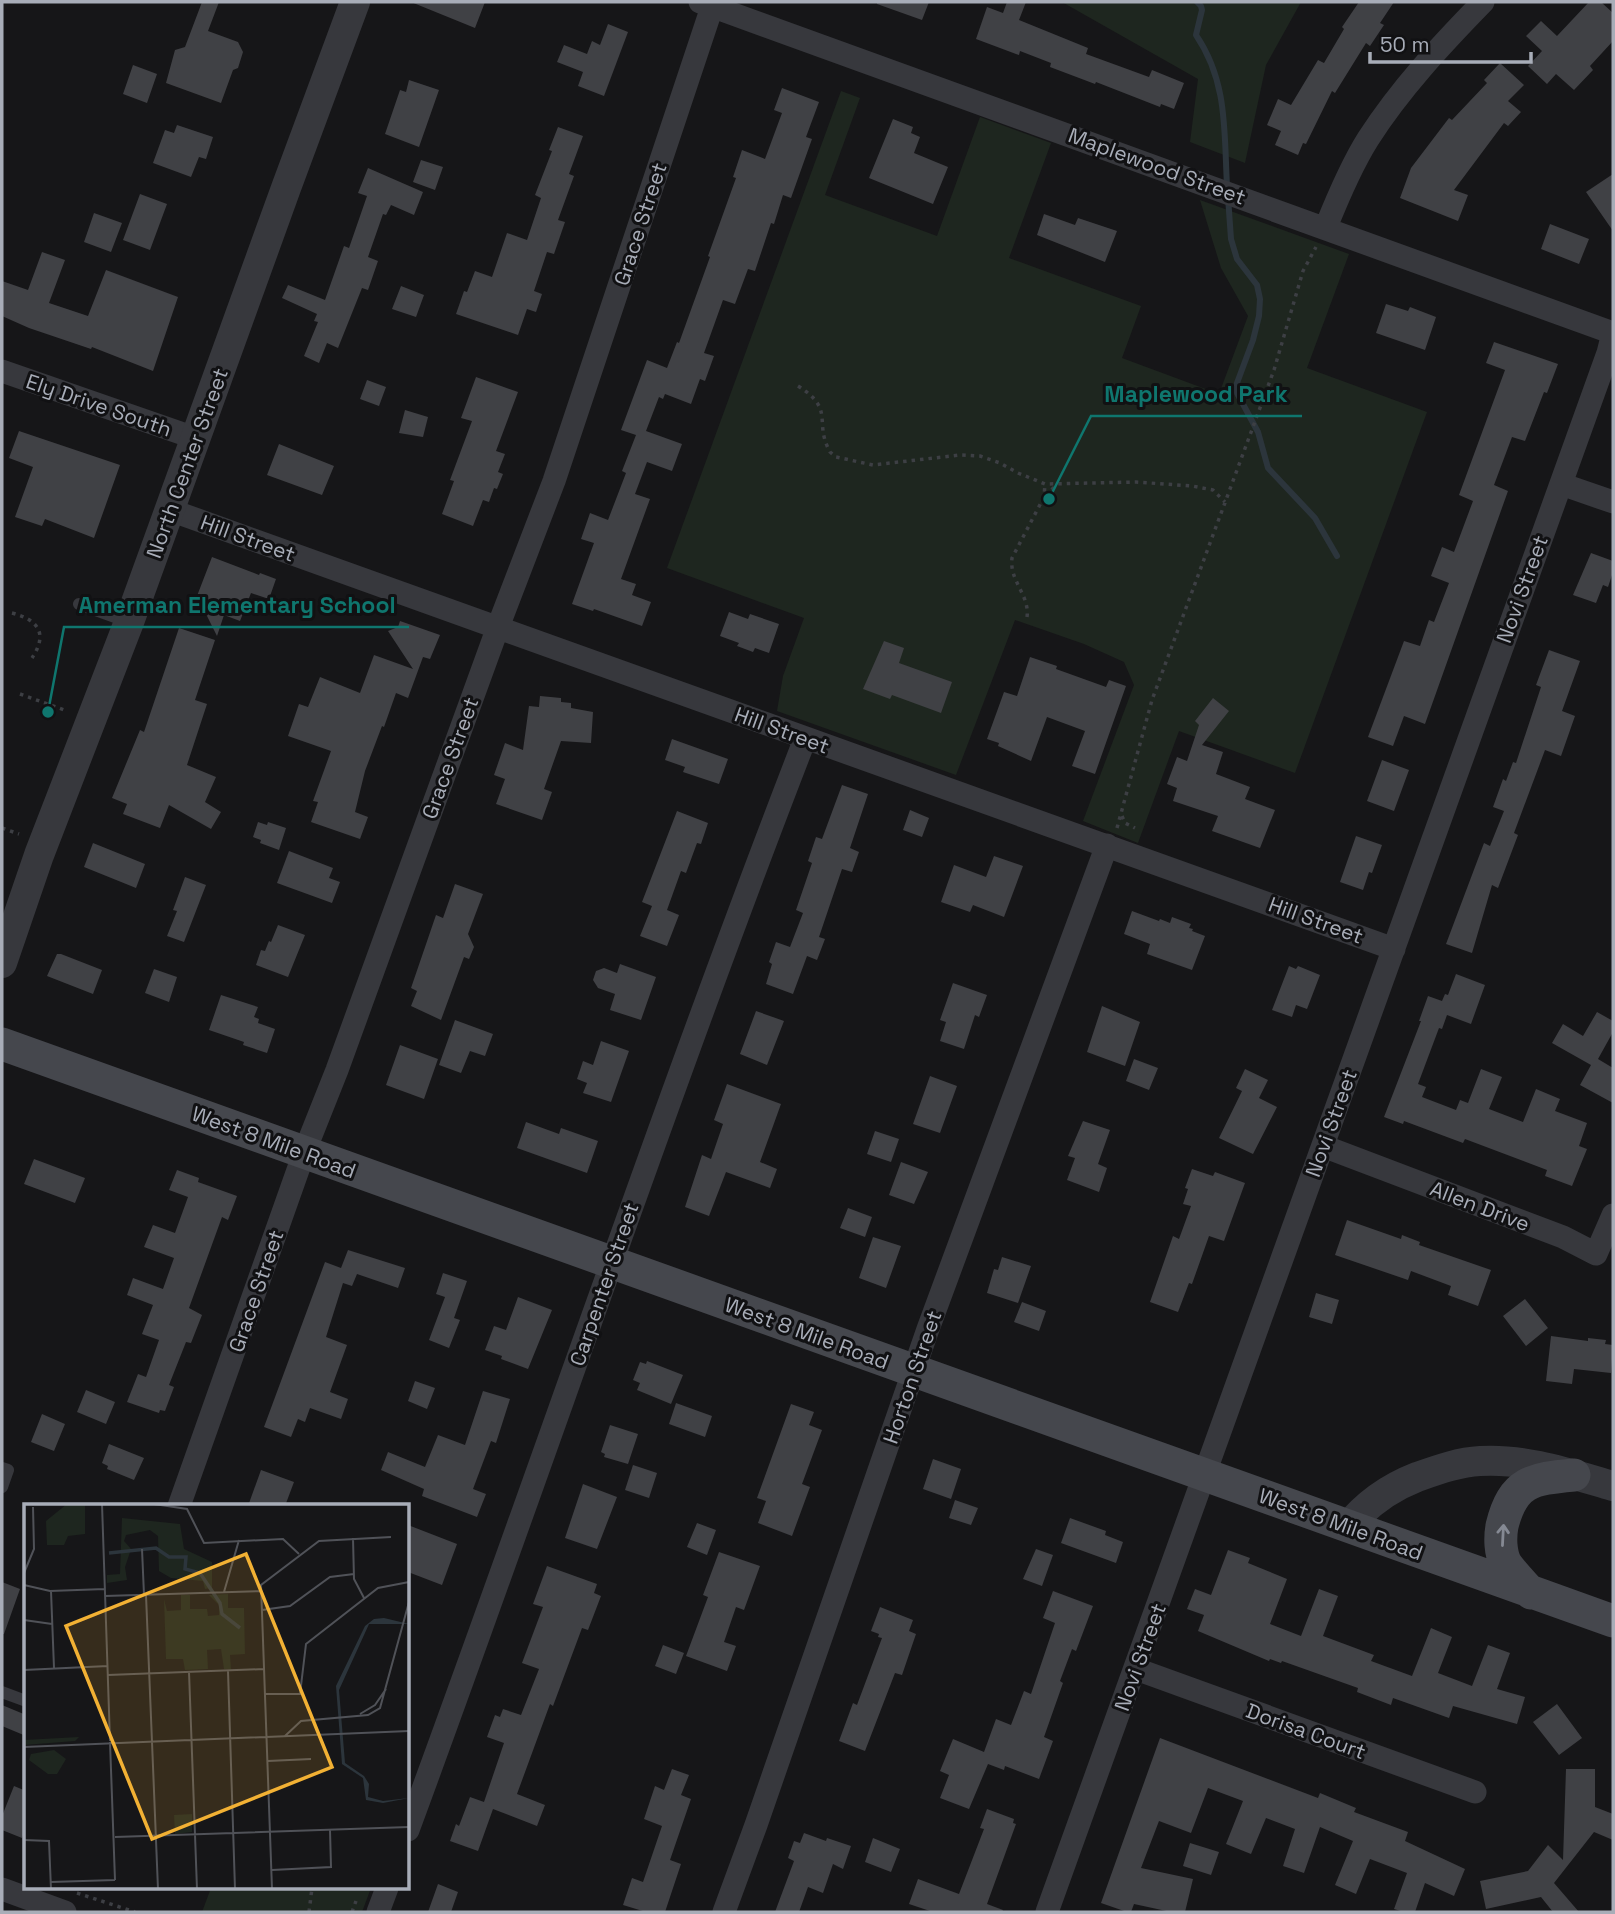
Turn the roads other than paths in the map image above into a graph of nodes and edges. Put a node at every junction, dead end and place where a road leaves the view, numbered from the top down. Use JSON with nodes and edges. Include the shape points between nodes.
{"nodes":[{"id":1,"x":355,"y":2,"type":"edge"},
{"id":2,"x":1483,"y":2,"type":"edge"},
{"id":3,"x":706,"y":4,"type":"edge"},
{"id":4,"x":1326,"y":227,"type":"junction"},
{"id":5,"x":1613,"y":333,"type":"edge"},
{"id":6,"x":2,"y":371,"type":"edge"},
{"id":7,"x":195,"y":438,"type":"junction"},
{"id":8,"x":1561,"y":484,"type":"junction"},
{"id":9,"x":1613,"y":502,"type":"edge"},
{"id":10,"x":170,"y":510,"type":"junction"},
{"id":11,"x":79,"y":604,"type":"dead end"},
{"id":12,"x":129,"y":622,"type":"junction"},
{"id":13,"x":498,"y":627,"type":"junction"},
{"id":14,"x":805,"y":739,"type":"junction"},
{"id":15,"x":1107,"y":845,"type":"junction"},
{"id":16,"x":1394,"y":949,"type":"junction"},
{"id":17,"x":3,"y":955,"type":"edge"},
{"id":18,"x":2,"y":1044,"type":"edge"},
{"id":19,"x":1323,"y":1146,"type":"junction"},
{"id":20,"x":304,"y":1153,"type":"junction"},
{"id":21,"x":1613,"y":1215,"type":"edge"},
{"id":22,"x":610,"y":1263,"type":"junction"},
{"id":23,"x":914,"y":1371,"type":"junction"},
{"id":24,"x":2,"y":1468,"type":"edge"},
{"id":25,"x":1205,"y":1475,"type":"junction"},
{"id":26,"x":1574,"y":1475,"type":"junction"},
{"id":27,"x":1613,"y":1486,"type":"edge"},
{"id":28,"x":2,"y":1487,"type":"edge"},
{"id":29,"x":180,"y":1504,"type":"edge"},
{"id":30,"x":1348,"y":1527,"type":"junction"},
{"id":31,"x":1531,"y":1593,"type":"junction"},
{"id":32,"x":1613,"y":1622,"type":"edge"},
{"id":33,"x":1136,"y":1670,"type":"junction"},
{"id":34,"x":2,"y":1692,"type":"edge"},
{"id":35,"x":24,"y":1700,"type":"edge"},
{"id":36,"x":1475,"y":1792,"type":"dead end"},
{"id":37,"x":410,"y":1825,"type":"edge"},
{"id":38,"x":2,"y":1889,"type":"edge"},
{"id":39,"x":386,"y":1890,"type":"edge"},
{"id":40,"x":37,"y":1901,"type":"edge"},
{"id":41,"x":70,"y":1902,"type":"edge"},
{"id":42,"x":378,"y":1912,"type":"edge"},
{"id":43,"x":724,"y":1912,"type":"edge"},
{"id":44,"x":1047,"y":1912,"type":"edge"}],
"edges":[{"from":1,"to":7,"type":"street","name":"North Center Street"},
{"from":2,"to":4,"type":"street","via":[[1392,104],[1356,161]]},
{"from":3,"to":4,"type":"street","name":"Maplewood Street"},
{"from":3,"to":13,"type":"street","name":"Grace Street","via":[[554,481]]},
{"from":4,"to":5,"type":"street","name":"Maplewood Street"},
{"from":5,"to":8,"type":"street","name":"Novi Street"},
{"from":6,"to":7,"type":"street","name":"Ely Drive South"},
{"from":7,"to":10,"type":"street","name":"North Center Street"},
{"from":8,"to":9,"type":"street"},
{"from":8,"to":16,"type":"street","name":"Novi Street"},
{"from":10,"to":12,"type":"street","name":"North Center Street"},
{"from":10,"to":13,"type":"street","name":"Hill Street"},
{"from":11,"to":12,"type":"lane"},
{"from":12,"to":17,"type":"street","name":"North Center Street"},
{"from":13,"to":14,"type":"street","name":"Hill Street"},
{"from":13,"to":20,"type":"street","name":"Grace Street"},
{"from":14,"to":15,"type":"street","name":"Hill Street"},
{"from":14,"to":22,"type":"street","name":"Carpenter Street"},
{"from":15,"to":16,"type":"street","name":"Hill Street"},
{"from":15,"to":23,"type":"street","name":"Horton Street"},
{"from":16,"to":19,"type":"street","name":"Novi Street"},
{"from":18,"to":20,"type":"main road","name":"West 8 Mile Road"},
{"from":19,"to":21,"type":"street","name":"Allen Drive","via":[[1563,1237],[1596,1254]]},
{"from":19,"to":25,"type":"street","name":"Novi Street"},
{"from":20,"to":22,"type":"main road","name":"West 8 Mile Road"},
{"from":20,"to":29,"type":"street","name":"Grace Street"},
{"from":22,"to":23,"type":"main road","name":"West 8 Mile Road"},
{"from":22,"to":37,"type":"street","name":"Carpenter Street"},
{"from":23,"to":25,"type":"main road","name":"West 8 Mile Road"},
{"from":23,"to":43,"type":"street","name":"Horton Street"},
{"from":24,"to":28,"type":"lane","via":[[8,1470]]},
{"from":25,"to":30,"type":"main road","name":"West 8 Mile Road"},
{"from":25,"to":33,"type":"street","name":"Novi Street"},
{"from":26,"to":27,"type":"street"},
{"from":26,"to":30,"type":"street","via":[[1491,1461],[1437,1470],[1385,1492]]},
{"from":31,"to":26,"type":"main road","one_way":true,"via":[[1505,1562],[1500,1536],[1506,1512],[1517,1490],[1539,1479]]},
{"from":30,"to":31,"type":"main road","name":"West 8 Mile Road"},
{"from":31,"to":32,"type":"main road","name":"West 8 Mile Road"},
{"from":33,"to":36,"type":"street","name":"Dorisa Court"},
{"from":33,"to":44,"type":"street","name":"Novi Street"},
{"from":34,"to":35,"type":"lane"},
{"from":38,"to":40,"type":"street"},
{"from":39,"to":42,"type":"street"},
{"from":40,"to":41,"type":"street"}]}
